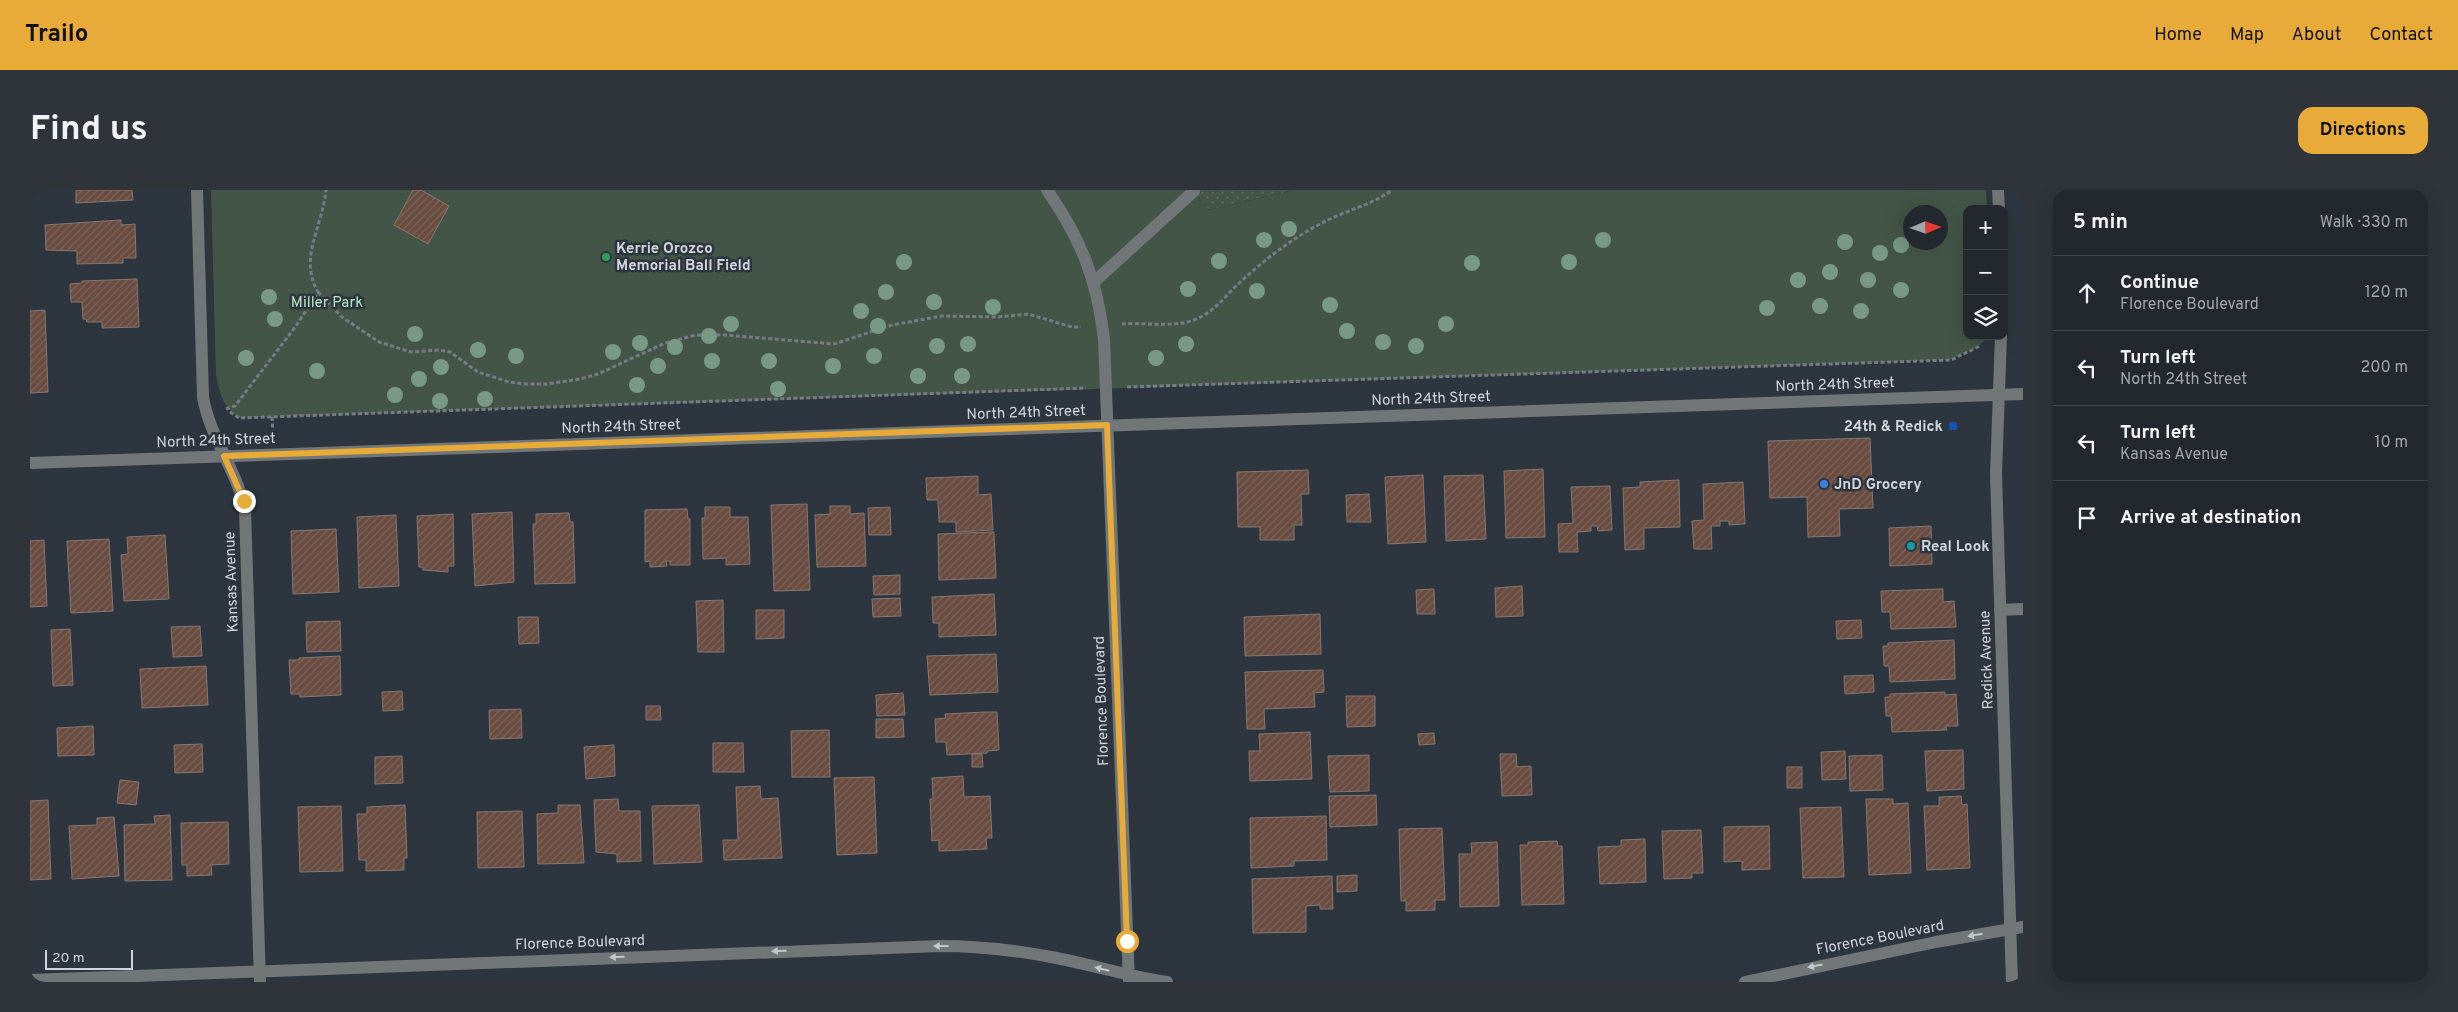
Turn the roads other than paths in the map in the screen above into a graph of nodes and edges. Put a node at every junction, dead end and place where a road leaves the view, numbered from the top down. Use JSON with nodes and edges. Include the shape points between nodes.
{"nodes":[{"id":1,"x":197,"y":190,"type":"edge"},
{"id":2,"x":1047,"y":190,"type":"edge"},
{"id":3,"x":1998,"y":190,"type":"edge"},
{"id":4,"x":1194,"y":192,"type":"dead end"},
{"id":5,"x":1999,"y":205,"type":"edge"},
{"id":6,"x":1094,"y":282,"type":"junction"},
{"id":7,"x":2000,"y":341,"type":"edge"},
{"id":8,"x":2023,"y":394,"type":"edge"},
{"id":9,"x":1998,"y":395,"type":"junction"},
{"id":10,"x":1107,"y":425,"type":"junction"},
{"id":11,"x":224,"y":456,"type":"junction"},
{"id":12,"x":30,"y":463,"type":"edge"},
{"id":13,"x":2023,"y":609,"type":"edge"},
{"id":14,"x":2000,"y":610,"type":"junction"},
{"id":15,"x":2017,"y":928,"type":"edge"},
{"id":16,"x":260,"y":977,"type":"edge"},
{"id":17,"x":1128,"y":979,"type":"edge"},
{"id":18,"x":30,"y":980,"type":"edge"},
{"id":19,"x":1167,"y":982,"type":"edge"},
{"id":20,"x":1745,"y":982,"type":"edge"},
{"id":21,"x":2012,"y":982,"type":"edge"}],
"edges":[{"from":1,"to":11,"type":"street","name":"Kansas Avenue","via":[[203,390],[206,410]]},
{"from":2,"to":6,"type":"street","name":"Florence Boulevard","via":[[1080,248]]},
{"from":3,"to":5,"type":"street"},
{"from":4,"to":6,"type":"street"},
{"from":6,"to":10,"type":"street","name":"Florence Boulevard","via":[[1102,326]]},
{"from":7,"to":9,"type":"street","name":"Redick Avenue"},
{"from":8,"to":9,"type":"street","name":"North 24th Street"},
{"from":9,"to":10,"type":"street","name":"North 24th Street"},
{"from":9,"to":14,"type":"street","name":"Redick Avenue","via":[[1996,474]]},
{"from":10,"to":11,"type":"street","name":"North 24th Street"},
{"from":10,"to":17,"type":"street","name":"Florence Boulevard"},
{"from":11,"to":12,"type":"street","name":"North 24th Street"},
{"from":11,"to":16,"type":"street","name":"Kansas Avenue","via":[[239,486],[245,510]]},
{"from":13,"to":14,"type":"street"},
{"from":14,"to":15,"type":"street","name":"Redick Avenue"},
{"from":15,"to":20,"type":"street","name":"Florence Boulevard","one_way":true},
{"from":15,"to":21,"type":"street","name":"Redick Avenue"},
{"from":17,"to":16,"type":"street","name":"Florence Boulevard","one_way":true,"via":[[1051,957],[940,946]]},
{"from":16,"to":18,"type":"street","name":"Florence Boulevard"},
{"from":17,"to":19,"type":"street","name":"Florence Boulevard"}]}
